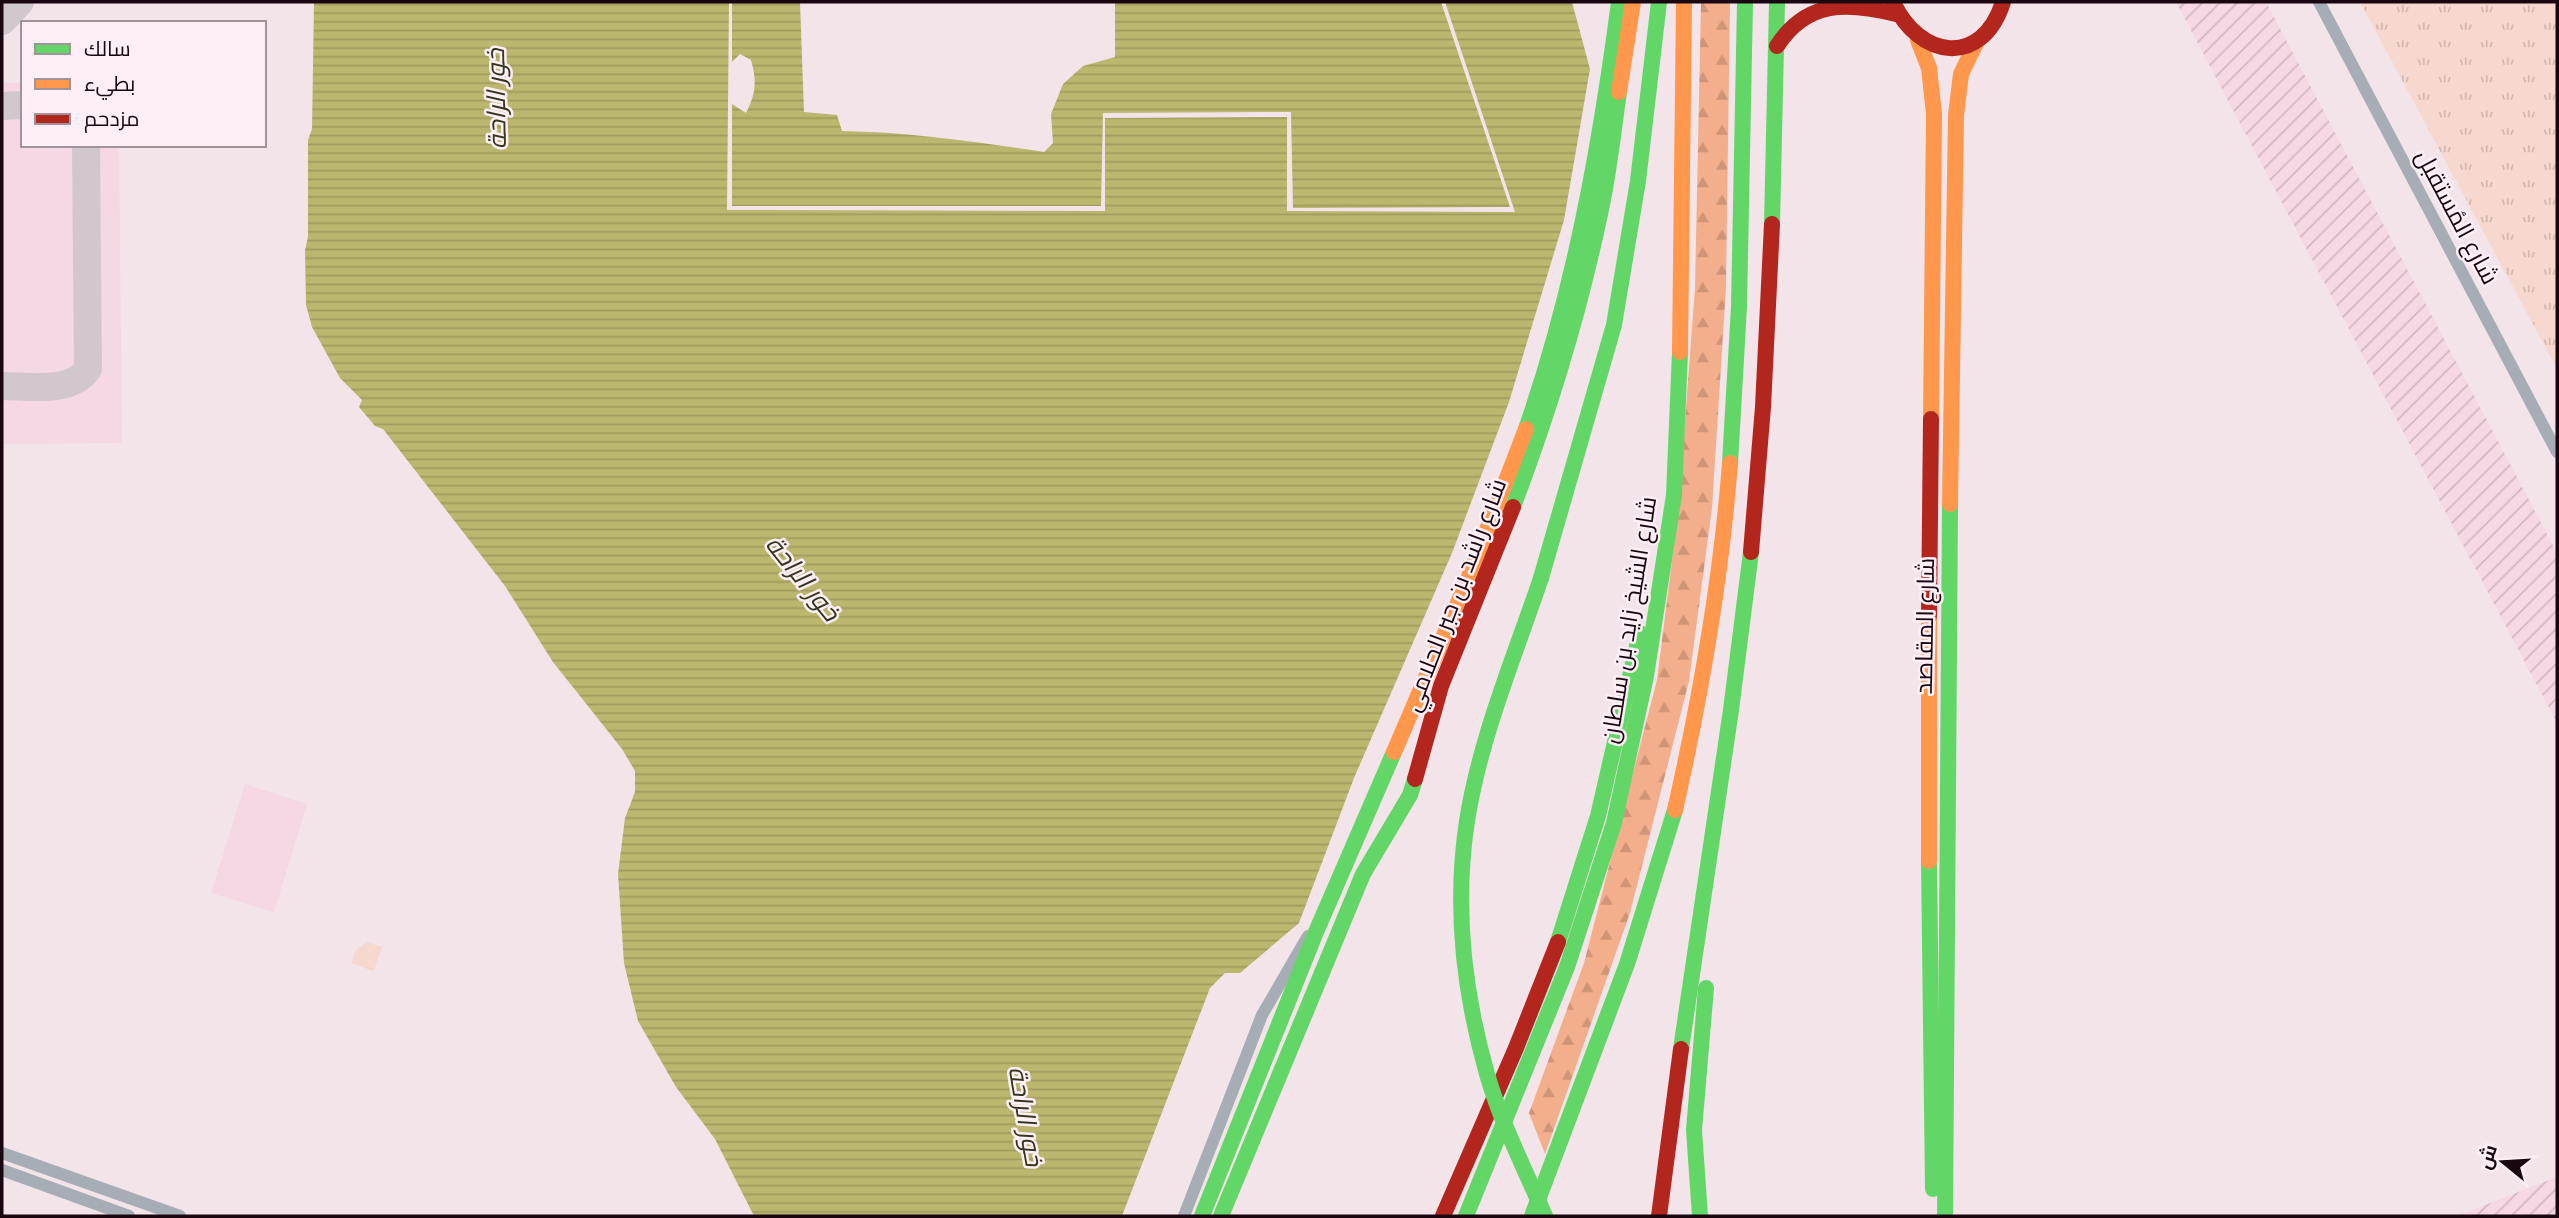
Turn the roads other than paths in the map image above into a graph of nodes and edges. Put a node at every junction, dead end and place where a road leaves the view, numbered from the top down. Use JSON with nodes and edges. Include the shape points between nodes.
{"nodes":[{"id":1,"x":1619,"y":2,"type":"edge"},
{"id":2,"x":1633,"y":2,"type":"edge"},
{"id":3,"x":1659,"y":2,"type":"edge"},
{"id":4,"x":1684,"y":2,"type":"edge"},
{"id":5,"x":1745,"y":2,"type":"edge"},
{"id":6,"x":1777,"y":2,"type":"edge"},
{"id":7,"x":2003,"y":2,"type":"edge"},
{"id":8,"x":2319,"y":2,"type":"edge"},
{"id":9,"x":1895,"y":8,"type":"edge"},
{"id":10,"x":1918,"y":40,"type":"junction"},
{"id":11,"x":1977,"y":41,"type":"junction"},
{"id":12,"x":1776,"y":48,"type":"junction"},
{"id":13,"x":2557,"y":452,"type":"edge"},
{"id":14,"x":1674,"y":495,"type":"junction"},
{"id":15,"x":1727,"y":756,"type":"junction"},
{"id":16,"x":1379,"y":787,"type":"junction"},
{"id":17,"x":1374,"y":853,"type":"junction"},
{"id":18,"x":1326,"y":910,"type":"junction"},
{"id":19,"x":1273,"y":996,"type":"junction"},
{"id":20,"x":1266,"y":1061,"type":"junction"},
{"id":21,"x":2,"y":1153,"type":"edge"},
{"id":22,"x":2,"y":1170,"type":"edge"},
{"id":23,"x":129,"y":1216,"type":"edge"},
{"id":24,"x":180,"y":1216,"type":"edge"},
{"id":25,"x":1184,"y":1216,"type":"edge"},
{"id":26,"x":1202,"y":1216,"type":"edge"},
{"id":27,"x":1221,"y":1216,"type":"edge"},
{"id":28,"x":1443,"y":1216,"type":"edge"},
{"id":29,"x":1466,"y":1216,"type":"edge"},
{"id":30,"x":1531,"y":1216,"type":"edge"},
{"id":31,"x":1545,"y":1216,"type":"edge"},
{"id":32,"x":1659,"y":1216,"type":"edge"},
{"id":33,"x":1700,"y":1216,"type":"edge"},
{"id":34,"x":1934,"y":1216,"type":"edge"},
{"id":35,"x":1945,"y":1216,"type":"edge"}],
"edges":[{"from":1,"to":16,"type":"main road","name":"شارع راشد بن جبر الحلامي","via":[[1586,210],[1528,422],[1479,554]]},
{"from":2,"to":17,"type":"main road","name":"شارع راشد بن جبر الحلامي","via":[[1601,212],[1543,427],[1441,685],[1410,795]]},
{"from":3,"to":31,"type":"main road","bridge":true,"via":[[1640,168],[1614,325],[1541,578],[1484,748],[1467,822],[1462,886],[1471,1006],[1488,1076]]},
{"from":4,"to":14,"type":"main road","name":"شارع الشيخ زايد بن سلطان","via":[[1683,291]]},
{"from":5,"to":30,"type":"main road","via":[[1731,461],[1697,707],[1651,895]]},
{"from":6,"to":12,"type":"main road"},
{"from":7,"to":11,"type":"main road","name":"شارع المقاصد","via":[[1997,20]]},
{"from":8,"to":13,"type":"street","name":"شارع المُستقبل"},
{"from":9,"to":10,"type":"main road"},
{"from":9,"to":12,"type":"main road","via":[[1853,4],[1811,10],[1786,30]]},
{"from":10,"to":11,"type":"main road","via":[[1941,49]]},
{"from":10,"to":34,"type":"main road","name":"شارع المقاصد","via":[[1932,83],[1934,114],[1928,754]]},
{"from":11,"to":35,"type":"main road","name":"شارع المقاصد","via":[[1961,74],[1956,115],[1946,753]]},
{"from":12,"to":15,"type":"main road","via":[[1763,410]]},
{"from":14,"to":28,"type":"main road","via":[[1582,873],[1524,1031]]},
{"from":14,"to":29,"type":"main road","name":"شارع الشيخ زايد بن سلطان","via":[[1646,676],[1614,823],[1567,967]]},
{"from":15,"to":32,"type":"main road"},
{"from":15,"to":33,"type":"main road","via":[[1727,834],[1704,1001],[1693,1127]]},
{"from":16,"to":17,"type":"main road","via":[[1392,787],[1398,795],[1374,841]]},
{"from":16,"to":18,"type":"main road","name":"شارع راشد بن جبر الحلامي"},
{"from":17,"to":27,"type":"main road","name":"شارع راشد بن جبر الحلامي"},
{"from":18,"to":19,"type":"street"},
{"from":18,"to":20,"type":"main road","name":"شارع راشد بن جبر الحلامي"},
{"from":19,"to":20,"type":"main road","via":[[1279,1006]]},
{"from":19,"to":25,"type":"street"},
{"from":20,"to":26,"type":"main road","name":"شارع راشد بن جبر الحلامي"},
{"from":21,"to":24,"type":"street"},
{"from":22,"to":23,"type":"street"}]}
